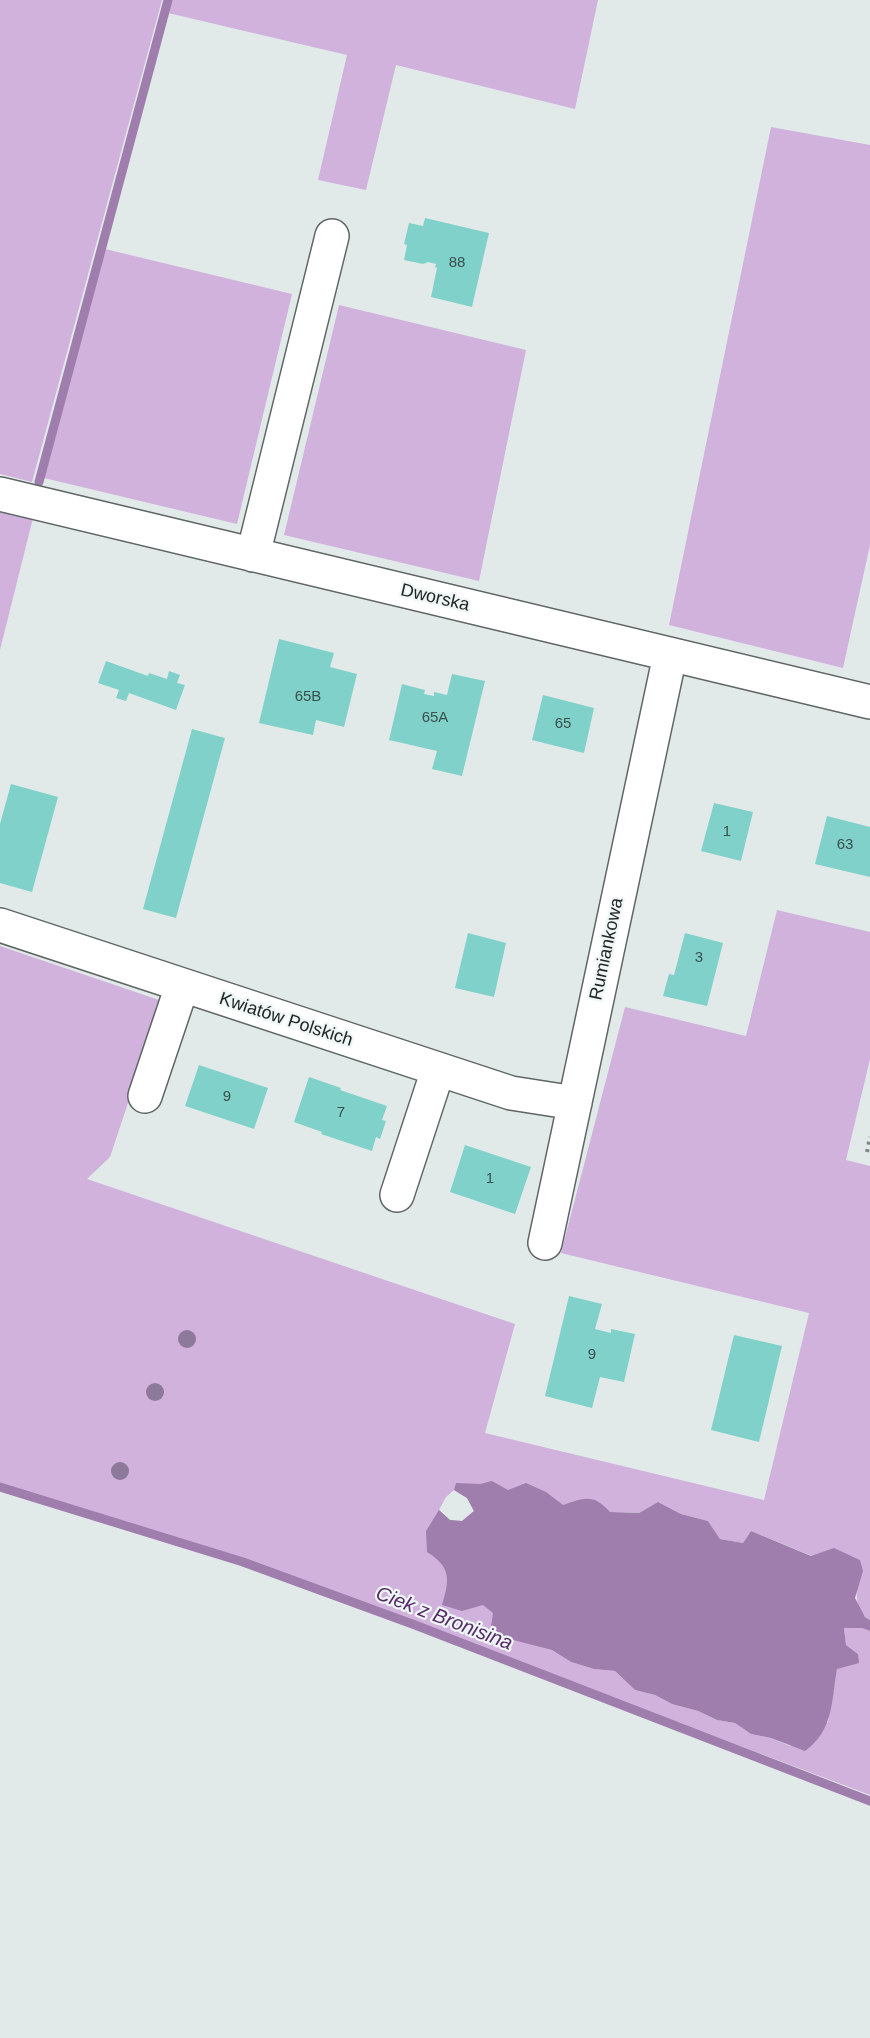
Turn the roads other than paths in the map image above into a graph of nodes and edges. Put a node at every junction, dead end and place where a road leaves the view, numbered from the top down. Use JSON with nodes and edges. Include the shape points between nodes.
{"nodes":[{"id":1,"x":332,"y":236,"type":"dead end"},
{"id":2,"x":0,"y":494,"type":"edge"},
{"id":3,"x":253,"y":555,"type":"junction"},
{"id":4,"x":670,"y":655,"type":"junction"},
{"id":5,"x":870,"y":702,"type":"edge"},
{"id":6,"x":0,"y":926,"type":"edge"},
{"id":7,"x":182,"y":986,"type":"junction"},
{"id":8,"x":438,"y":1070,"type":"junction"},
{"id":9,"x":145,"y":1096,"type":"dead end"},
{"id":10,"x":574,"y":1103,"type":"junction"},
{"id":11,"x":397,"y":1195,"type":"dead end"},
{"id":12,"x":545,"y":1243,"type":"dead end"}],
"edges":[{"from":1,"to":3,"type":"street"},
{"from":2,"to":3,"type":"street","name":"Dworska"},
{"from":3,"to":4,"type":"street","name":"Dworska"},
{"from":4,"to":5,"type":"street","name":"Dworska"},
{"from":4,"to":10,"type":"street","name":"Rumiankowa"},
{"from":6,"to":7,"type":"street","name":"Kwiatów Polskich"},
{"from":7,"to":8,"type":"street","name":"Kwiatów Polskich"},
{"from":7,"to":9,"type":"street"},
{"from":8,"to":10,"type":"street","name":"Kwiatów Polskich","via":[[512,1093]]},
{"from":8,"to":11,"type":"street"},
{"from":10,"to":12,"type":"street","name":"Rumiankowa"}]}
